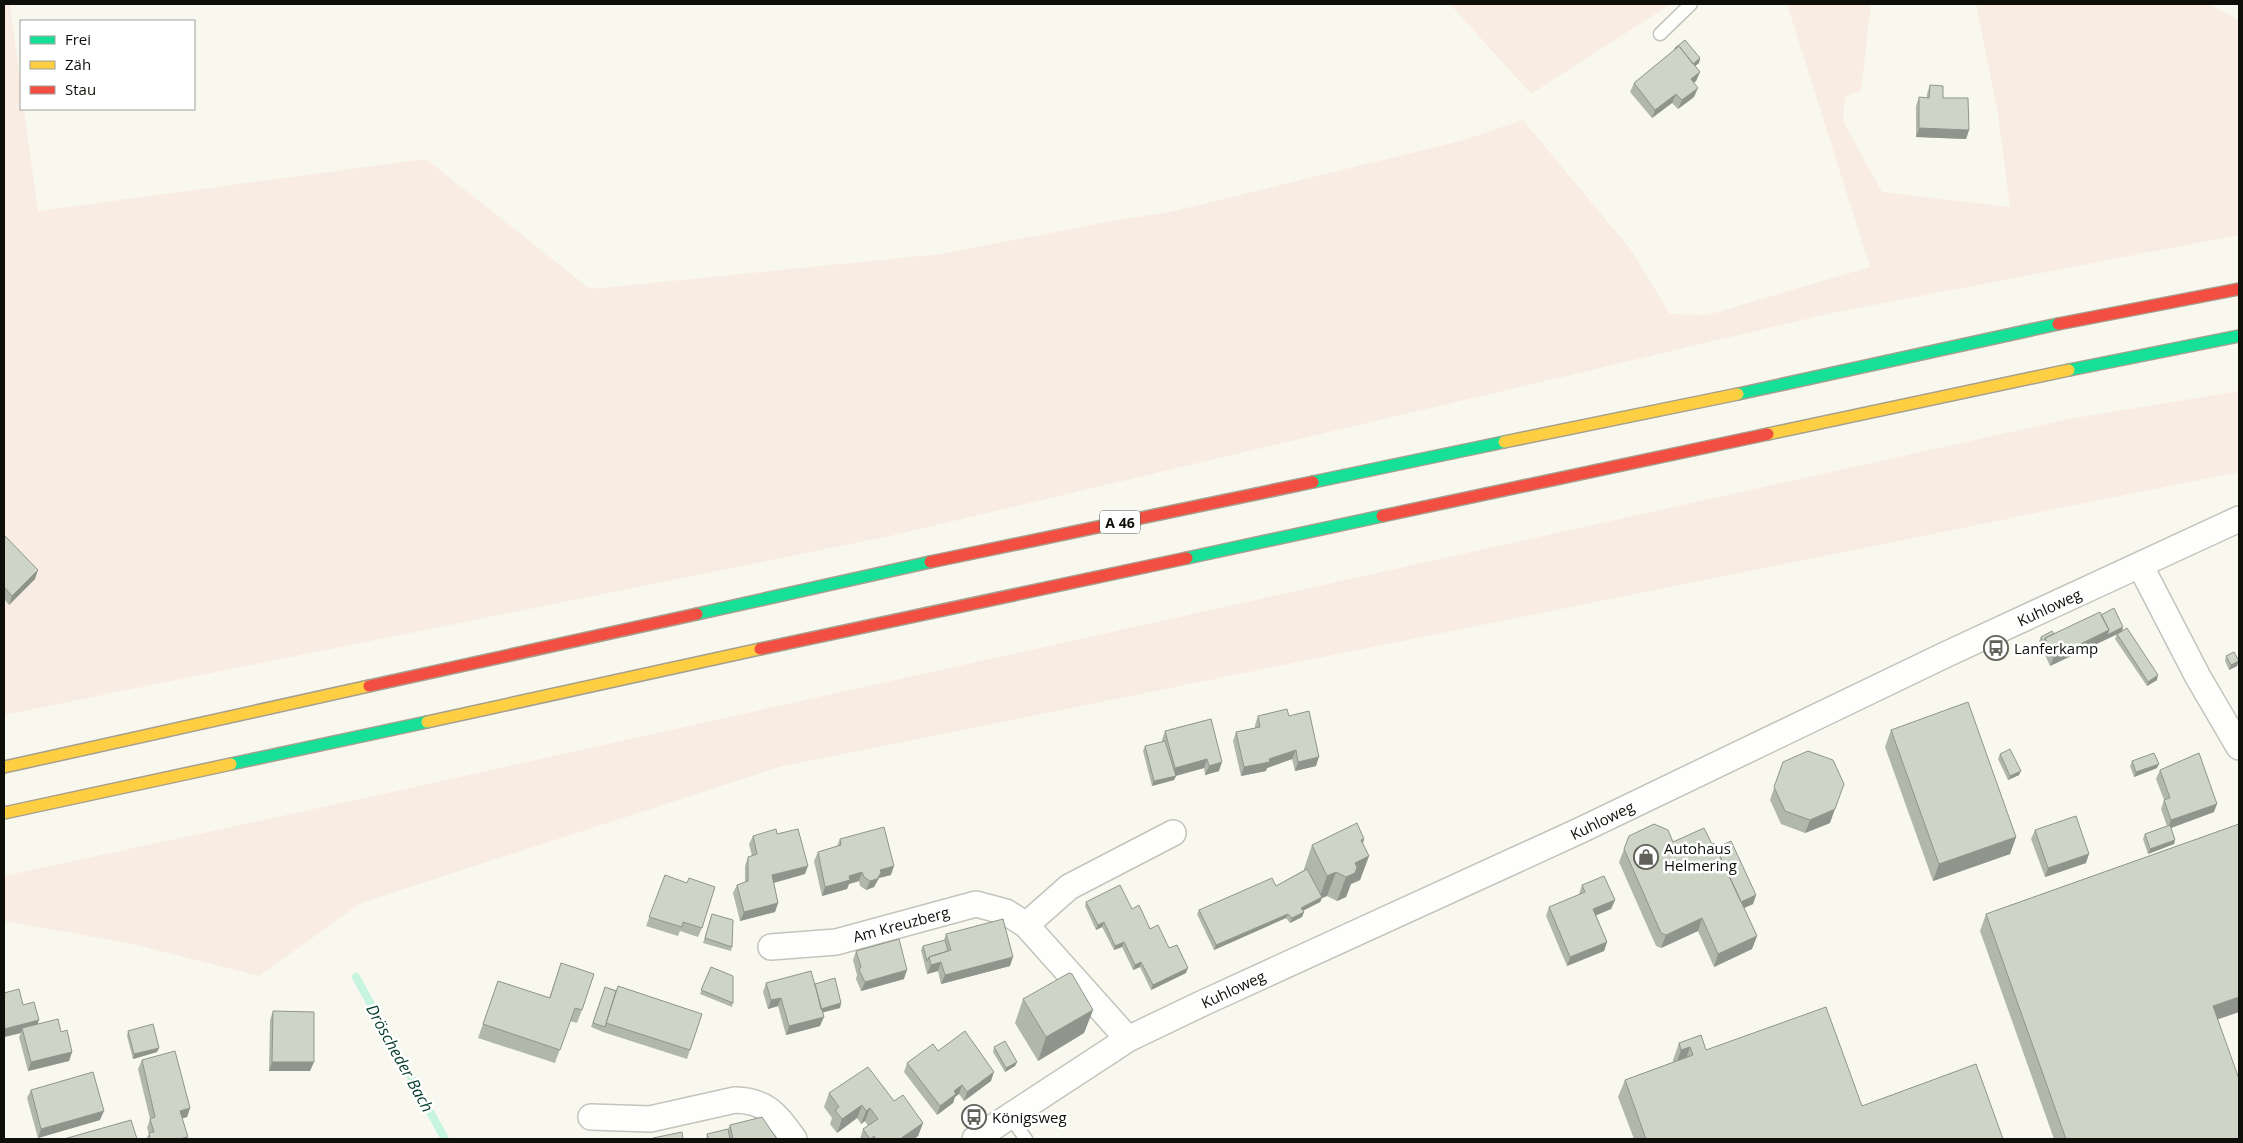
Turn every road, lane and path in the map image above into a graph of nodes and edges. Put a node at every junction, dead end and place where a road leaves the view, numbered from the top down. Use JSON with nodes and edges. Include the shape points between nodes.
{"nodes":[{"id":1,"x":1691,"y":4,"type":"edge"},
{"id":2,"x":1660,"y":34,"type":"dead end"},
{"id":3,"x":2239,"y":289,"type":"edge"},
{"id":4,"x":2239,"y":336,"type":"edge"},
{"id":5,"x":2239,"y":519,"type":"edge"},
{"id":6,"x":2140,"y":565,"type":"junction"},
{"id":7,"x":2239,"y":747,"type":"edge"},
{"id":8,"x":4,"y":767,"type":"edge"},
{"id":9,"x":4,"y":813,"type":"edge"},
{"id":10,"x":1173,"y":833,"type":"dead end"},
{"id":11,"x":1026,"y":925,"type":"junction"},
{"id":12,"x":771,"y":947,"type":"dead end"},
{"id":13,"x":1128,"y":1039,"type":"junction"},
{"id":14,"x":1009,"y":1116,"type":"junction"},
{"id":15,"x":591,"y":1117,"type":"dead end"},
{"id":16,"x":794,"y":1139,"type":"edge"},
{"id":17,"x":974,"y":1139,"type":"edge"},
{"id":18,"x":1026,"y":1139,"type":"edge"}],
"edges":[{"from":1,"to":2,"type":"lane"},
{"from":3,"to":8,"type":"highway","number":"A 46","via":[[2010,333],[1784,384],[1009,545]]},
{"from":4,"to":9,"type":"highway","via":[[988,600]]},
{"from":5,"to":6,"type":"street","name":"Kuhloweg"},
{"from":6,"to":7,"type":"street","via":[[2198,677]]},
{"from":6,"to":13,"type":"street","name":"Kuhloweg","via":[[1580,831]]},
{"from":10,"to":11,"type":"street","via":[[1069,887]]},
{"from":11,"to":12,"type":"street","name":"Am Kreuzberg","via":[[1006,912],[976,904],[836,942]]},
{"from":11,"to":13,"type":"street","name":"Am Kreuzberg"},
{"from":13,"to":14,"type":"street","name":"Kuhloweg"},
{"from":14,"to":17,"type":"street","name":"Kuhloweg"},
{"from":14,"to":18,"type":"lane"},
{"from":15,"to":16,"type":"street","via":[[650,1119],[748,1100],[773,1111]]}]}
